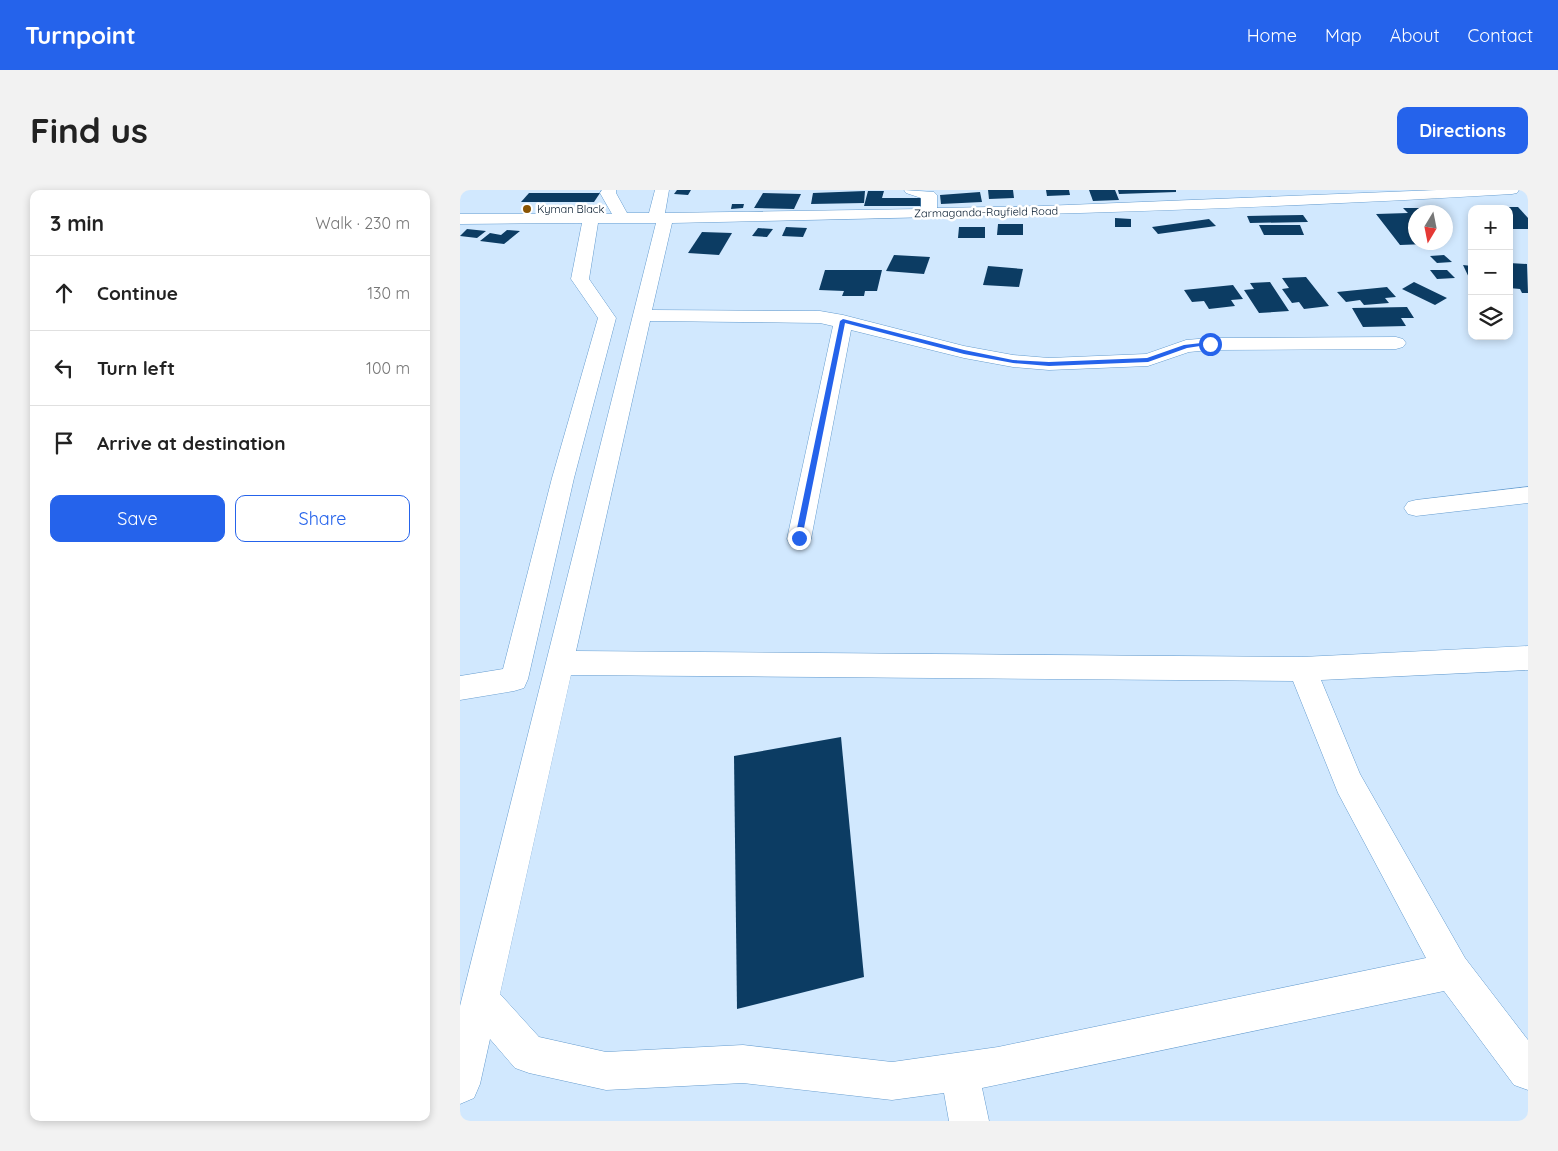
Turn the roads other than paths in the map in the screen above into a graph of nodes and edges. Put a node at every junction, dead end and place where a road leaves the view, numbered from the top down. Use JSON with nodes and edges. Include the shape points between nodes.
{"nodes":[{"id":1,"x":609,"y":190,"type":"edge"},
{"id":2,"x":662,"y":190,"type":"edge"},
{"id":3,"x":911,"y":190,"type":"edge"},
{"id":4,"x":1503,"y":190,"type":"edge"},
{"id":5,"x":1512,"y":190,"type":"edge"},
{"id":6,"x":929,"y":213,"type":"junction"},
{"id":7,"x":591,"y":218,"type":"junction"},
{"id":8,"x":622,"y":218,"type":"junction"},
{"id":9,"x":661,"y":218,"type":"junction"},
{"id":10,"x":460,"y":219,"type":"edge"},
{"id":11,"x":642,"y":315,"type":"junction"},
{"id":12,"x":843,"y":321,"type":"junction"},
{"id":13,"x":1396,"y":343,"type":"dead end"},
{"id":14,"x":1528,"y":495,"type":"edge"},
{"id":15,"x":1416,"y":508,"type":"dead end"},
{"id":16,"x":799,"y":538,"type":"dead end"},
{"id":17,"x":1528,"y":658,"type":"edge"},
{"id":18,"x":559,"y":663,"type":"junction"},
{"id":19,"x":1302,"y":669,"type":"junction"},
{"id":20,"x":460,"y":688,"type":"edge"},
{"id":21,"x":1452,"y":971,"type":"junction"},
{"id":22,"x":480,"y":1000,"type":"junction"},
{"id":23,"x":1528,"y":1071,"type":"edge"},
{"id":24,"x":960,"y":1072,"type":"junction"},
{"id":25,"x":460,"y":1084,"type":"edge"},
{"id":26,"x":969,"y":1121,"type":"edge"}],
"edges":[{"from":1,"to":8,"type":"street"},
{"from":2,"to":9,"type":"street"},
{"from":3,"to":6,"type":"street","via":[[929,195]]},
{"from":4,"to":5,"type":"street","name":"Zarmaganda-Rayfield Road"},
{"from":4,"to":6,"type":"street","name":"Zarmaganda-Rayfield Road","via":[[1155,208]]},
{"from":6,"to":9,"type":"street","name":"Zarmaganda-Rayfield Road"},
{"from":7,"to":8,"type":"street","name":"Zarmaganda-Rayfield Road"},
{"from":7,"to":10,"type":"street","name":"Zarmaganda-Rayfield Road"},
{"from":7,"to":20,"type":"street","via":[[580,279],[607,318],[563,478],[514,679]]},
{"from":8,"to":9,"type":"street","name":"Zarmaganda-Rayfield Road"},
{"from":9,"to":11,"type":"street"},
{"from":11,"to":12,"type":"street","via":[[820,317]]},
{"from":11,"to":18,"type":"street"},
{"from":12,"to":13,"type":"street","via":[[964,352],[1049,364],[1148,360],[1186,346],[1210,344]]},
{"from":12,"to":16,"type":"street"},
{"from":14,"to":15,"type":"street"},
{"from":17,"to":19,"type":"street"},
{"from":18,"to":19,"type":"street"},
{"from":18,"to":22,"type":"street"},
{"from":19,"to":21,"type":"street","via":[[1349,783]]},
{"from":21,"to":23,"type":"street"},
{"from":21,"to":24,"type":"street"},
{"from":22,"to":24,"type":"street","via":[[530,1054],[606,1071],[743,1064],[892,1081]]},
{"from":22,"to":25,"type":"street"},
{"from":24,"to":26,"type":"street"}]}
